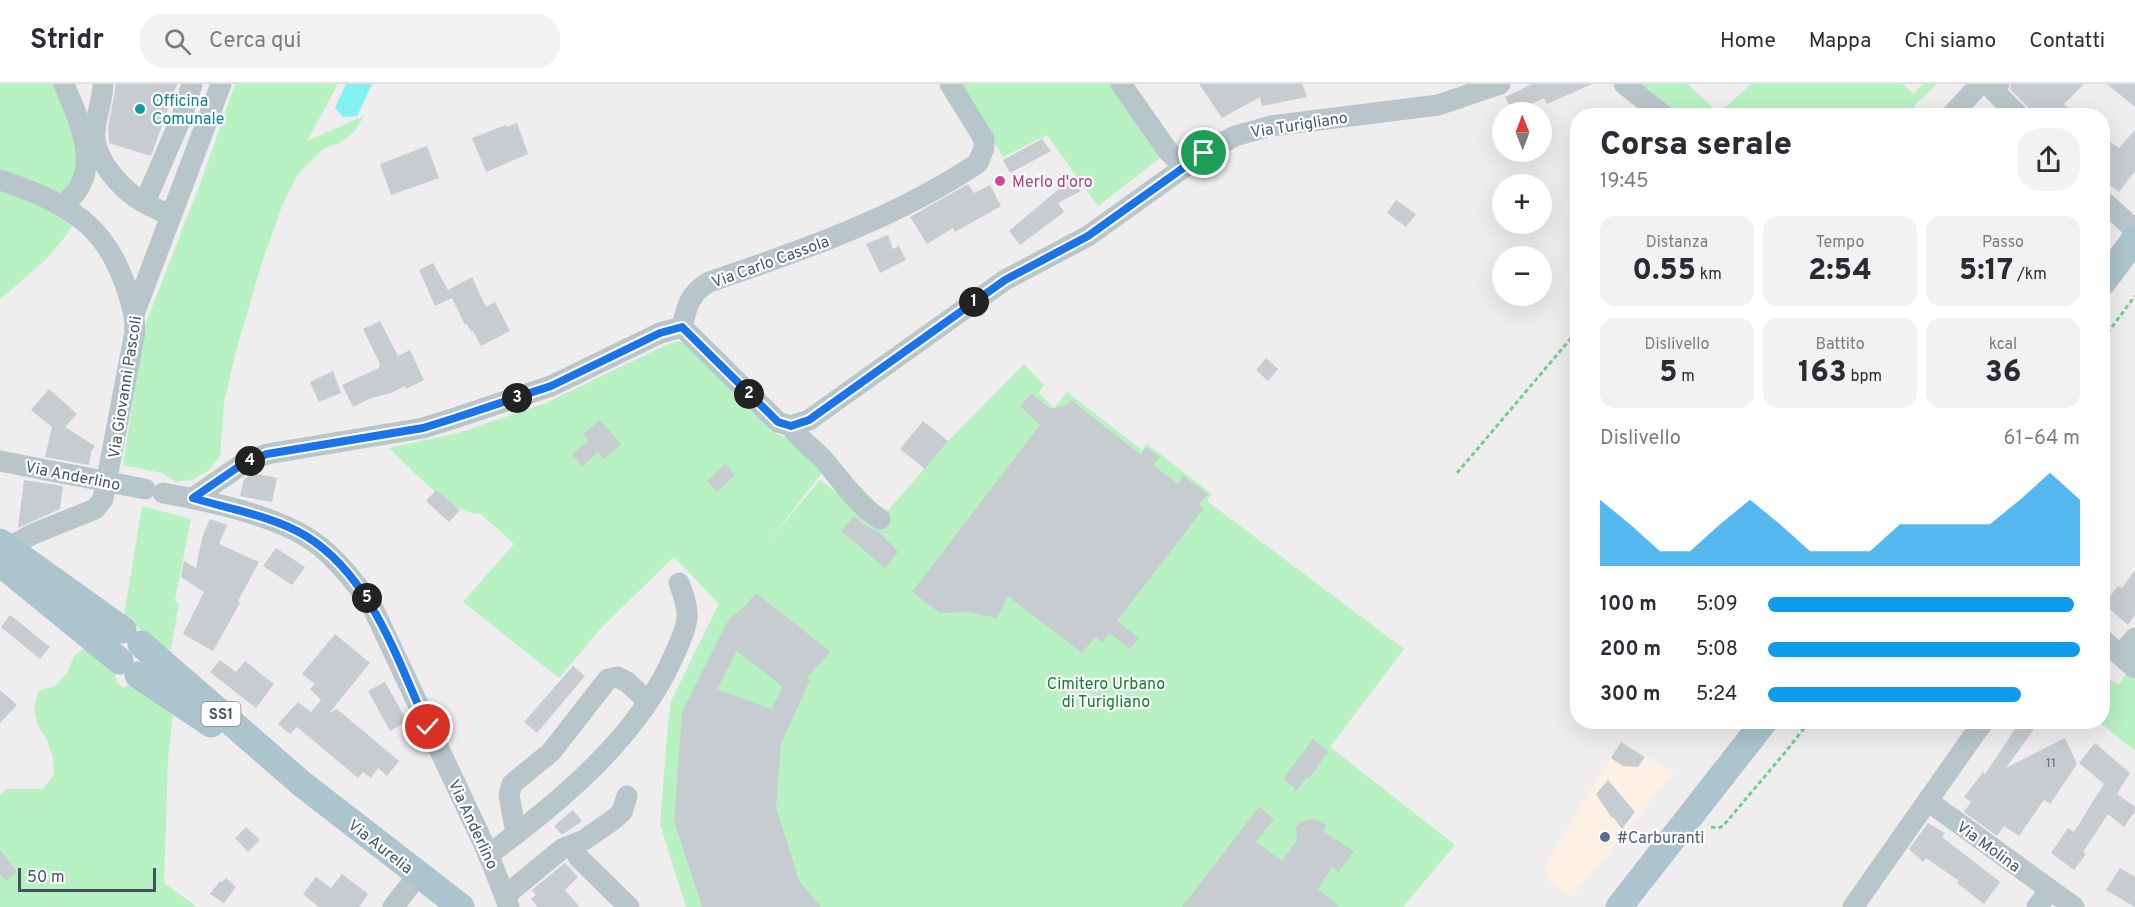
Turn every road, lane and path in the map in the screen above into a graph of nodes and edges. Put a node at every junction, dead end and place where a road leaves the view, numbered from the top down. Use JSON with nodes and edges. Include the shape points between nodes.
{"nodes":[{"id":1,"x":64,"y":84,"type":"edge"},
{"id":2,"x":103,"y":84,"type":"edge"},
{"id":3,"x":192,"y":84,"type":"edge"},
{"id":4,"x":221,"y":84,"type":"edge"},
{"id":5,"x":950,"y":84,"type":"edge"},
{"id":6,"x":1121,"y":84,"type":"edge"},
{"id":7,"x":1500,"y":84,"type":"edge"},
{"id":8,"x":1624,"y":84,"type":"edge"},
{"id":9,"x":1980,"y":84,"type":"edge"},
{"id":10,"x":1999,"y":84,"type":"edge"},
{"id":11,"x":1655,"y":108,"type":"edge"},
{"id":12,"x":1958,"y":108,"type":"edge"},
{"id":13,"x":2011,"y":108,"type":"edge"},
{"id":14,"x":1185,"y":167,"type":"junction"},
{"id":15,"x":0,"y":180,"type":"edge"},
{"id":16,"x":145,"y":202,"type":"junction"},
{"id":17,"x":62,"y":205,"type":"junction"},
{"id":18,"x":2110,"y":207,"type":"edge"},
{"id":19,"x":171,"y":216,"type":"junction"},
{"id":20,"x":2135,"y":230,"type":"edge"},
{"id":21,"x":2135,"y":239,"type":"edge"},
{"id":22,"x":2110,"y":273,"type":"edge"},
{"id":23,"x":2135,"y":296,"type":"edge"},
{"id":24,"x":134,"y":314,"type":"junction"},
{"id":25,"x":682,"y":327,"type":"junction"},
{"id":26,"x":2110,"y":330,"type":"edge"},
{"id":27,"x":1570,"y":339,"type":"edge"},
{"id":28,"x":791,"y":426,"type":"junction"},
{"id":29,"x":0,"y":461,"type":"edge"},
{"id":30,"x":1457,"y":473,"type":"dead end"},
{"id":31,"x":108,"y":482,"type":"junction"},
{"id":32,"x":193,"y":498,"type":"junction"},
{"id":33,"x":880,"y":519,"type":"dead end"},
{"id":34,"x":5,"y":556,"type":"edge"},
{"id":35,"x":679,"y":583,"type":"dead end"},
{"id":36,"x":2135,"y":638,"type":"edge"},
{"id":37,"x":2110,"y":646,"type":"edge"},
{"id":38,"x":2128,"y":662,"type":"edge"},
{"id":39,"x":648,"y":701,"type":"junction"},
{"id":40,"x":1759,"y":729,"type":"edge"},
{"id":41,"x":1803,"y":729,"type":"edge"},
{"id":42,"x":1978,"y":729,"type":"edge"},
{"id":43,"x":302,"y":784,"type":"junction"},
{"id":44,"x":627,"y":796,"type":"dead end"},
{"id":45,"x":1928,"y":801,"type":"junction"},
{"id":46,"x":1686,"y":823,"type":"junction"},
{"id":47,"x":516,"y":833,"type":"junction"},
{"id":48,"x":572,"y":846,"type":"junction"},
{"id":49,"x":488,"y":855,"type":"junction"},
{"id":50,"x":418,"y":875,"type":"junction"},
{"id":51,"x":2050,"y":891,"type":"junction"},
{"id":52,"x":508,"y":901,"type":"edge"},
{"id":53,"x":393,"y":907,"type":"edge"},
{"id":54,"x":461,"y":907,"type":"edge"},
{"id":55,"x":629,"y":907,"type":"edge"},
{"id":56,"x":1619,"y":907,"type":"edge"},
{"id":57,"x":1853,"y":907,"type":"edge"},
{"id":58,"x":2037,"y":907,"type":"edge"},
{"id":59,"x":2074,"y":907,"type":"edge"}],
"edges":[{"from":1,"to":17,"type":"street","via":[[87,155],[87,167],[77,193]]},
{"from":2,"to":16,"type":"street","via":[[94,138],[120,184]]},
{"from":3,"to":16,"type":"street"},
{"from":4,"to":19,"type":"street","name":"Via Giovanni Pascoli"},
{"from":5,"to":25,"type":"street","name":"Via Carlo Cassola","via":[[984,139],[978,163],[886,214],[820,244],[696,289],[687,304]]},
{"from":6,"to":14,"type":"street","via":[[1168,151]]},
{"from":7,"to":14,"type":"street","name":"Via Turigliano","via":[[1438,105],[1271,126],[1235,136]]},
{"from":8,"to":11,"type":"street"},
{"from":9,"to":12,"type":"street"},
{"from":10,"to":13,"type":"street","via":[[1993,90]]},
{"from":14,"to":28,"type":"street","name":"Via Turigliano","via":[[1088,236],[1005,280],[809,420]]},
{"from":15,"to":17,"type":"street"},
{"from":16,"to":19,"type":"street"},
{"from":17,"to":24,"type":"street","via":[[87,222],[102,240],[120,268]]},
{"from":18,"to":20,"type":"street"},
{"from":19,"to":24,"type":"street","name":"Via Giovanni Pascoli"},
{"from":21,"to":22,"type":"main road"},
{"from":23,"to":26,"type":"path"},
{"from":24,"to":31,"type":"street","name":"Via Giovanni Pascoli","via":[[135,332]]},
{"from":25,"to":28,"type":"street","via":[[778,422]]},
{"from":25,"to":32,"type":"street","via":[[660,333],[551,386],[423,428],[267,454],[244,463]]},
{"from":27,"to":30,"type":"path"},
{"from":28,"to":33,"type":"street","via":[[864,509]]},
{"from":29,"to":31,"type":"street","name":"Via Anderlino"},
{"from":31,"to":32,"type":"street","name":"Via Anderlino"},
{"from":31,"to":34,"type":"street","name":"Via Giovanni Pascoli","via":[[104,500],[95,509],[33,534]]},
{"from":32,"to":49,"type":"street","name":"Via Anderlino","via":[[262,518],[305,536],[344,568],[370,602]]},
{"from":34,"to":43,"type":"main road","name":"Via Aurelia","number":"SS1","via":[[132,637]]},
{"from":34,"to":43,"type":"main road","name":"Via Aurelia","number":"SS1","via":[[129,668]]},
{"from":35,"to":39,"type":"street","via":[[687,621],[667,672]]},
{"from":36,"to":38,"type":"street"},
{"from":37,"to":38,"type":"street"},
{"from":39,"to":47,"type":"street","via":[[590,769]]},
{"from":39,"to":47,"type":"street","via":[[627,682],[617,677],[608,679],[551,752],[512,784],[509,795]]},
{"from":40,"to":46,"type":"main road"},
{"from":41,"to":46,"type":"path","via":[[1723,826]]},
{"from":42,"to":45,"type":"street"},
{"from":43,"to":50,"type":"main road","name":"Via Aurelia","number":"SS1"},
{"from":44,"to":48,"type":"street","via":[[622,812]]},
{"from":45,"to":51,"type":"street","name":"Via Molina"},
{"from":45,"to":57,"type":"street"},
{"from":46,"to":56,"type":"main road"},
{"from":47,"to":49,"type":"street"},
{"from":48,"to":52,"type":"street","via":[[562,849]]},
{"from":48,"to":55,"type":"street","via":[[579,858]]},
{"from":49,"to":52,"type":"street","name":"Via Anderlino"},
{"from":50,"to":53,"type":"street"},
{"from":50,"to":54,"type":"main road","name":"Via Aurelia","number":"SS1"},
{"from":51,"to":58,"type":"street"},
{"from":51,"to":59,"type":"street","name":"Via Molina"}]}
